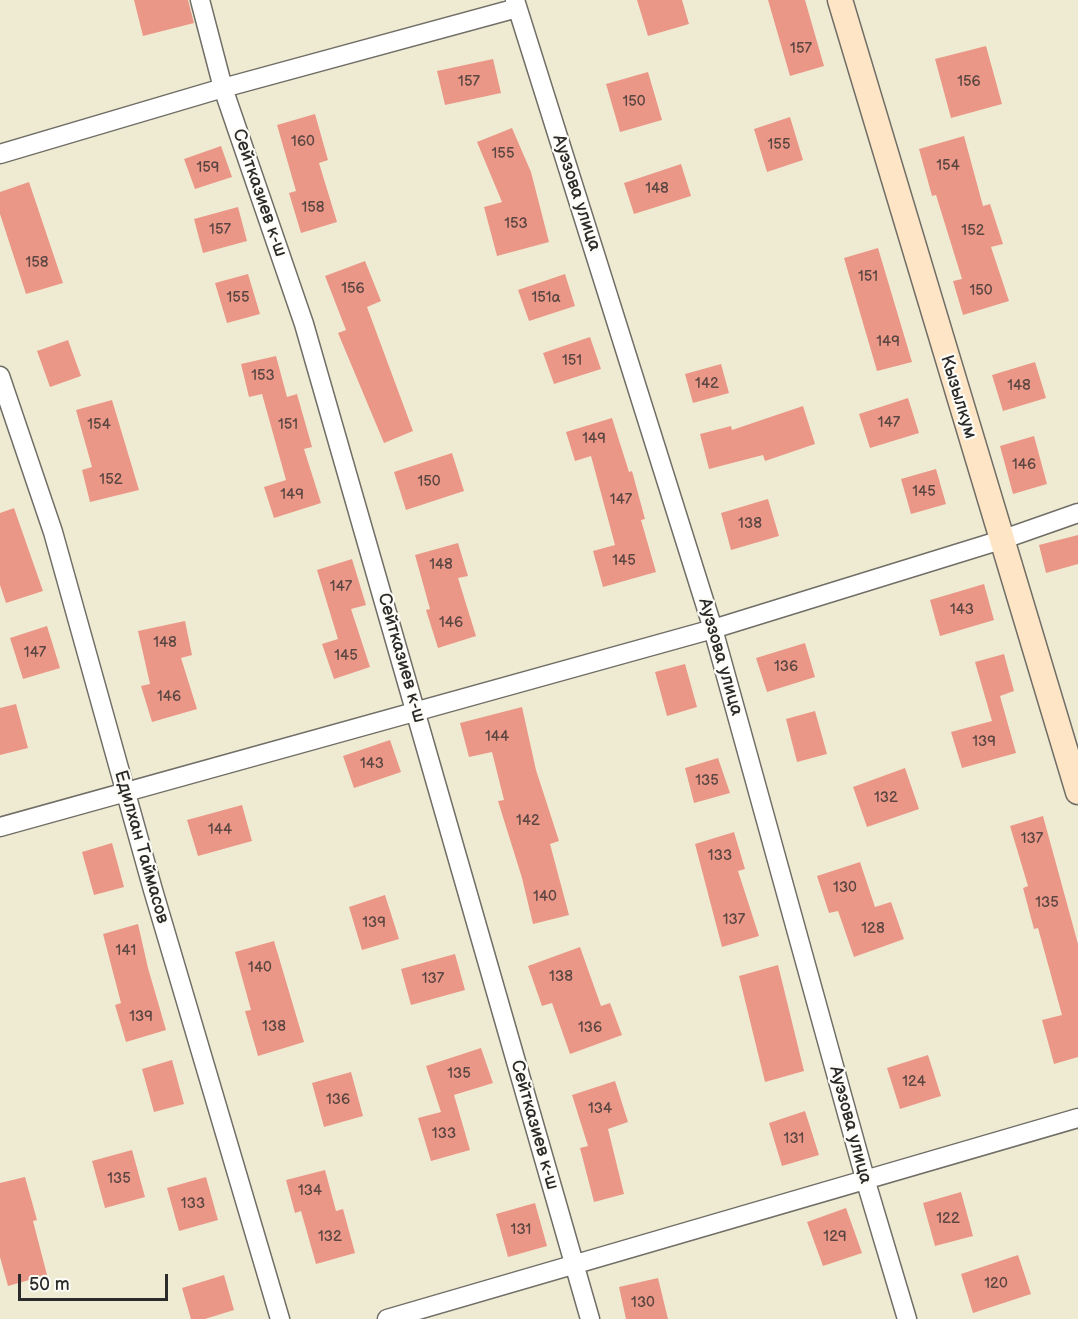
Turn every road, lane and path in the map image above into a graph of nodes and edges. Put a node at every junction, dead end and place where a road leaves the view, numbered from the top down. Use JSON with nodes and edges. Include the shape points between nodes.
{"nodes":[{"id":1,"x":200,"y":0,"type":"edge"},
{"id":2,"x":840,"y":0,"type":"edge"},
{"id":3,"x":516,"y":4,"type":"edge"},
{"id":4,"x":223,"y":88,"type":"junction"},
{"id":5,"x":0,"y":154,"type":"edge"},
{"id":6,"x":0,"y":376,"type":"edge"},
{"id":7,"x":1078,"y":513,"type":"edge"},
{"id":8,"x":1001,"y":540,"type":"junction"},
{"id":9,"x":714,"y":629,"type":"junction"},
{"id":10,"x":416,"y":710,"type":"junction"},
{"id":11,"x":125,"y":792,"type":"junction"},
{"id":12,"x":1078,"y":792,"type":"edge"},
{"id":13,"x":0,"y":827,"type":"edge"},
{"id":14,"x":1078,"y":1118,"type":"edge"},
{"id":15,"x":866,"y":1182,"type":"junction"},
{"id":16,"x":574,"y":1264,"type":"junction"},
{"id":17,"x":280,"y":1319,"type":"edge"},
{"id":18,"x":387,"y":1319,"type":"edge"},
{"id":19,"x":590,"y":1319,"type":"edge"},
{"id":20,"x":907,"y":1319,"type":"edge"}],
"edges":[{"from":1,"to":4,"type":"street","name":"Сейтказиев к-ш"},
{"from":2,"to":8,"type":"street","name":"Кызылкум"},
{"from":3,"to":4,"type":"street"},
{"from":3,"to":9,"type":"street","name":"Ауэзова улица"},
{"from":4,"to":5,"type":"street"},
{"from":4,"to":10,"type":"street","name":"Сейтказиев к-ш","via":[[304,324]]},
{"from":6,"to":11,"type":"street","name":"Едилхан Таймасов","via":[[53,532]]},
{"from":7,"to":8,"type":"street"},
{"from":8,"to":9,"type":"street"},
{"from":8,"to":12,"type":"street","name":"Кызылкум"},
{"from":9,"to":10,"type":"street"},
{"from":9,"to":15,"type":"street","name":"Ауэзова улица"},
{"from":10,"to":11,"type":"street"},
{"from":10,"to":16,"type":"street","name":"Сейтказиев к-ш"},
{"from":11,"to":13,"type":"street"},
{"from":11,"to":17,"type":"street","name":"Едилхан Таймасов"},
{"from":14,"to":15,"type":"street"},
{"from":15,"to":16,"type":"street"},
{"from":15,"to":20,"type":"street","name":"Ауэзова улица"},
{"from":16,"to":18,"type":"street"},
{"from":16,"to":19,"type":"street","name":"Сейтказиев к-ш"}]}
